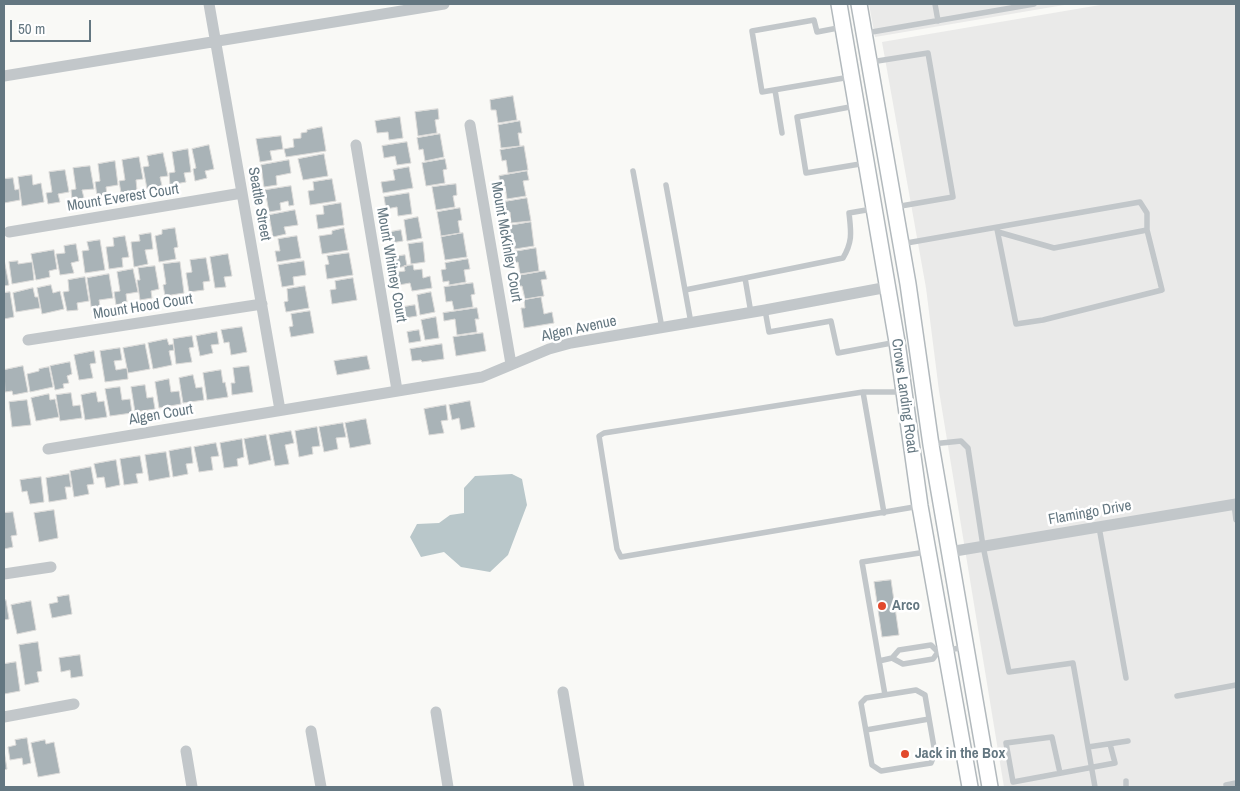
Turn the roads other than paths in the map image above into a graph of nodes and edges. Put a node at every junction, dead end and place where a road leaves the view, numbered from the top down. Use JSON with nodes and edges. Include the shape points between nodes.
{"nodes":[{"id":1,"x":209,"y":4,"type":"edge"},
{"id":2,"x":444,"y":4,"type":"edge"},
{"id":3,"x":839,"y":4,"type":"edge"},
{"id":4,"x":859,"y":4,"type":"edge"},
{"id":5,"x":935,"y":4,"type":"edge"},
{"id":6,"x":1034,"y":4,"type":"edge"},
{"id":7,"x":938,"y":21,"type":"junction"},
{"id":8,"x":843,"y":27,"type":"junction"},
{"id":9,"x":864,"y":33,"type":"junction"},
{"id":10,"x":216,"y":41,"type":"junction"},
{"id":11,"x":869,"y":63,"type":"junction"},
{"id":12,"x":4,"y":76,"type":"edge"},
{"id":13,"x":852,"y":76,"type":"junction"},
{"id":14,"x":775,"y":90,"type":"junction"},
{"id":15,"x":857,"y":105,"type":"junction"},
{"id":16,"x":470,"y":125,"type":"dead end"},
{"id":17,"x":782,"y":133,"type":"dead end"},
{"id":18,"x":862,"y":138,"type":"junction"},
{"id":19,"x":356,"y":145,"type":"dead end"},
{"id":20,"x":867,"y":163,"type":"junction"},
{"id":21,"x":633,"y":171,"type":"dead end"},
{"id":22,"x":666,"y":185,"type":"dead end"},
{"id":23,"x":242,"y":193,"type":"junction"},
{"id":24,"x":895,"y":207,"type":"junction"},
{"id":25,"x":874,"y":208,"type":"junction"},
{"id":26,"x":998,"y":229,"type":"junction"},
{"id":27,"x":1146,"y":230,"type":"junction"},
{"id":28,"x":9,"y":232,"type":"dead end"},
{"id":29,"x":901,"y":244,"type":"junction"},
{"id":30,"x":745,"y":278,"type":"junction"},
{"id":31,"x":888,"y":287,"type":"junction"},
{"id":32,"x":685,"y":290,"type":"junction"},
{"id":33,"x":262,"y":304,"type":"junction"},
{"id":34,"x":765,"y":310,"type":"junction"},
{"id":35,"x":751,"y":312,"type":"junction"},
{"id":36,"x":691,"y":323,"type":"junction"},
{"id":37,"x":662,"y":328,"type":"junction"},
{"id":38,"x":28,"y":340,"type":"dead end"},
{"id":39,"x":897,"y":342,"type":"junction"},
{"id":40,"x":918,"y":352,"type":"junction"},
{"id":41,"x":511,"y":364,"type":"junction"},
{"id":42,"x":397,"y":390,"type":"junction"},
{"id":43,"x":863,"y":392,"type":"junction"},
{"id":44,"x":903,"y":392,"type":"junction"},
{"id":45,"x":280,"y":410,"type":"junction"},
{"id":46,"x":931,"y":445,"type":"junction"},
{"id":47,"x":48,"y":449,"type":"dead end"},
{"id":48,"x":1235,"y":504,"type":"edge"},
{"id":49,"x":920,"y":506,"type":"junction"},
{"id":50,"x":884,"y":513,"type":"junction"},
{"id":51,"x":1236,"y":520,"type":"edge"},
{"id":52,"x":1099,"y":527,"type":"junction"},
{"id":53,"x":983,"y":546,"type":"junction"},
{"id":54,"x":948,"y":549,"type":"junction"},
{"id":55,"x":928,"y":552,"type":"junction"},
{"id":56,"x":51,"y":567,"type":"dead end"},
{"id":57,"x":4,"y":574,"type":"edge"},
{"id":58,"x":965,"y":647,"type":"junction"},
{"id":59,"x":942,"y":651,"type":"junction"},
{"id":60,"x":892,"y":658,"type":"junction"},
{"id":61,"x":879,"y":661,"type":"junction"},
{"id":62,"x":1126,"y":678,"type":"dead end"},
{"id":63,"x":1236,"y":685,"type":"edge"},
{"id":64,"x":563,"y":692,"type":"dead end"},
{"id":65,"x":885,"y":695,"type":"junction"},
{"id":66,"x":1177,"y":696,"type":"dead end"},
{"id":67,"x":74,"y":704,"type":"dead end"},
{"id":68,"x":436,"y":712,"type":"dead end"},
{"id":69,"x":4,"y":716,"type":"edge"},
{"id":70,"x":929,"y":719,"type":"junction"},
{"id":71,"x":866,"y":730,"type":"junction"},
{"id":72,"x":311,"y":731,"type":"dead end"},
{"id":73,"x":1128,"y":741,"type":"dead end"},
{"id":74,"x":1110,"y":744,"type":"junction"},
{"id":75,"x":1088,"y":747,"type":"junction"},
{"id":76,"x":186,"y":751,"type":"dead end"},
{"id":77,"x":1092,"y":766,"type":"junction"},
{"id":78,"x":1060,"y":773,"type":"junction"},
{"id":79,"x":1236,"y":783,"type":"edge"},
{"id":80,"x":1226,"y":785,"type":"dead end"},
{"id":81,"x":192,"y":787,"type":"edge"},
{"id":82,"x":320,"y":787,"type":"edge"},
{"id":83,"x":448,"y":787,"type":"edge"},
{"id":84,"x":579,"y":787,"type":"edge"},
{"id":85,"x":970,"y":787,"type":"edge"},
{"id":86,"x":990,"y":787,"type":"edge"},
{"id":87,"x":1096,"y":787,"type":"edge"}],
"edges":[{"from":1,"to":10,"type":"street","name":"Seattle Street"},
{"from":2,"to":10,"type":"street"},
{"from":3,"to":8,"type":"main road","name":"Crows Landing Road"},
{"from":4,"to":9,"type":"main road","name":"Crows Landing Road"},
{"from":5,"to":7,"type":"lane"},
{"from":6,"to":7,"type":"lane"},
{"from":7,"to":9,"type":"lane"},
{"from":8,"to":13,"type":"main road","name":"Crows Landing Road"},
{"from":8,"to":14,"type":"lane","via":[[817,32],[814,20],[752,31],[762,92]]},
{"from":9,"to":11,"type":"main road","name":"Crows Landing Road"},
{"from":10,"to":12,"type":"street"},
{"from":10,"to":23,"type":"street","name":"Seattle Street"},
{"from":11,"to":24,"type":"main road","name":"Crows Landing Road"},
{"from":11,"to":24,"type":"lane","via":[[928,52],[930,62],[953,197]]},
{"from":13,"to":14,"type":"lane"},
{"from":13,"to":15,"type":"main road","name":"Crows Landing Road"},
{"from":14,"to":17,"type":"lane"},
{"from":15,"to":18,"type":"main road","name":"Crows Landing Road"},
{"from":15,"to":20,"type":"lane","via":[[797,118],[806,173]]},
{"from":16,"to":41,"type":"street","name":"Mount McKinley Court"},
{"from":18,"to":20,"type":"main road","name":"Crows Landing Road"},
{"from":18,"to":29,"type":"main road","via":[[875,154],[891,230]]},
{"from":19,"to":42,"type":"street","name":"Mount Whitney Court"},
{"from":20,"to":25,"type":"main road","name":"Crows Landing Road"},
{"from":21,"to":37,"type":"lane"},
{"from":22,"to":32,"type":"lane"},
{"from":23,"to":28,"type":"street","name":"Mount Everest Court"},
{"from":23,"to":33,"type":"street","name":"Seattle Street"},
{"from":24,"to":29,"type":"main road","name":"Crows Landing Road"},
{"from":25,"to":30,"type":"lane","via":[[849,213],[850,246],[843,258]]},
{"from":25,"to":31,"type":"main road","name":"Crows Landing Road"},
{"from":26,"to":27,"type":"lane","via":[[1054,248]]},
{"from":26,"to":27,"type":"lane","via":[[1140,202],[1146,213]]},
{"from":26,"to":27,"type":"lane","via":[[1016,324],[1162,290]]},
{"from":26,"to":29,"type":"lane"},
{"from":29,"to":40,"type":"main road","name":"Crows Landing Road"},
{"from":30,"to":32,"type":"lane"},
{"from":30,"to":35,"type":"lane"},
{"from":31,"to":34,"type":"street","name":"Algen Avenue"},
{"from":31,"to":39,"type":"main road","name":"Crows Landing Road"},
{"from":31,"to":40,"type":"main road","via":[[901,298],[910,344]]},
{"from":32,"to":36,"type":"lane"},
{"from":33,"to":38,"type":"street","name":"Mount Hood Court"},
{"from":33,"to":45,"type":"street","name":"Seattle Street"},
{"from":34,"to":35,"type":"street","name":"Algen Avenue"},
{"from":34,"to":39,"type":"lane","via":[[769,332],[831,321],[838,353]]},
{"from":35,"to":36,"type":"street","name":"Algen Avenue"},
{"from":36,"to":37,"type":"street","name":"Algen Avenue"},
{"from":37,"to":41,"type":"street","name":"Algen Avenue","via":[[571,343]]},
{"from":39,"to":44,"type":"main road","name":"Crows Landing Road"},
{"from":40,"to":46,"type":"main road","name":"Crows Landing Road"},
{"from":41,"to":42,"type":"street","name":"Algen Avenue","via":[[482,376]]},
{"from":42,"to":45,"type":"street","name":"Algen Avenue"},
{"from":43,"to":44,"type":"lane"},
{"from":43,"to":50,"type":"lane"},
{"from":43,"to":50,"type":"lane","via":[[599,436],[617,548],[621,557]]},
{"from":44,"to":49,"type":"main road","name":"Crows Landing Road"},
{"from":45,"to":47,"type":"street","name":"Algen Court"},
{"from":46,"to":53,"type":"lane","via":[[961,441],[968,448]]},
{"from":46,"to":54,"type":"main road","name":"Crows Landing Road"},
{"from":48,"to":51,"type":"lane"},
{"from":48,"to":52,"type":"street","name":"Flamingo Drive"},
{"from":49,"to":50,"type":"lane"},
{"from":49,"to":54,"type":"main road","via":[[928,508],[932,514]]},
{"from":49,"to":55,"type":"main road","name":"Crows Landing Road"},
{"from":52,"to":53,"type":"street","name":"Flamingo Drive"},
{"from":52,"to":62,"type":"lane"},
{"from":53,"to":54,"type":"street","name":"Flamingo Drive"},
{"from":53,"to":75,"type":"lane","via":[[1009,672],[1073,663]]},
{"from":54,"to":58,"type":"main road","name":"Crows Landing Road"},
{"from":55,"to":59,"type":"main road","name":"Crows Landing Road"},
{"from":55,"to":61,"type":"lane","via":[[862,562]]},
{"from":56,"to":57,"type":"street"},
{"from":58,"to":59,"type":"lane"},
{"from":58,"to":86,"type":"main road","name":"Crows Landing Road"},
{"from":59,"to":60,"type":"lane","via":[[933,660],[903,664]]},
{"from":59,"to":60,"type":"lane","via":[[931,645],[899,650]]},
{"from":59,"to":85,"type":"main road","name":"Crows Landing Road"},
{"from":60,"to":61,"type":"lane"},
{"from":61,"to":65,"type":"lane"},
{"from":63,"to":66,"type":"lane"},
{"from":64,"to":84,"type":"street"},
{"from":65,"to":70,"type":"lane","via":[[916,690],[925,695]]},
{"from":65,"to":71,"type":"lane","via":[[866,698],[861,703]]},
{"from":67,"to":69,"type":"street"},
{"from":68,"to":83,"type":"street"},
{"from":70,"to":71,"type":"lane"},
{"from":70,"to":71,"type":"lane","via":[[935,754],[931,763],[881,772],[872,765]]},
{"from":72,"to":82,"type":"street"},
{"from":73,"to":74,"type":"lane"},
{"from":74,"to":75,"type":"lane"},
{"from":74,"to":77,"type":"lane","via":[[1115,762]]},
{"from":75,"to":77,"type":"lane"},
{"from":76,"to":81,"type":"street"},
{"from":77,"to":78,"type":"lane"},
{"from":77,"to":87,"type":"lane"},
{"from":78,"to":78,"type":"lane","via":[[1013,782],[1006,743],[1052,737]]},
{"from":79,"to":80,"type":"lane"}]}
